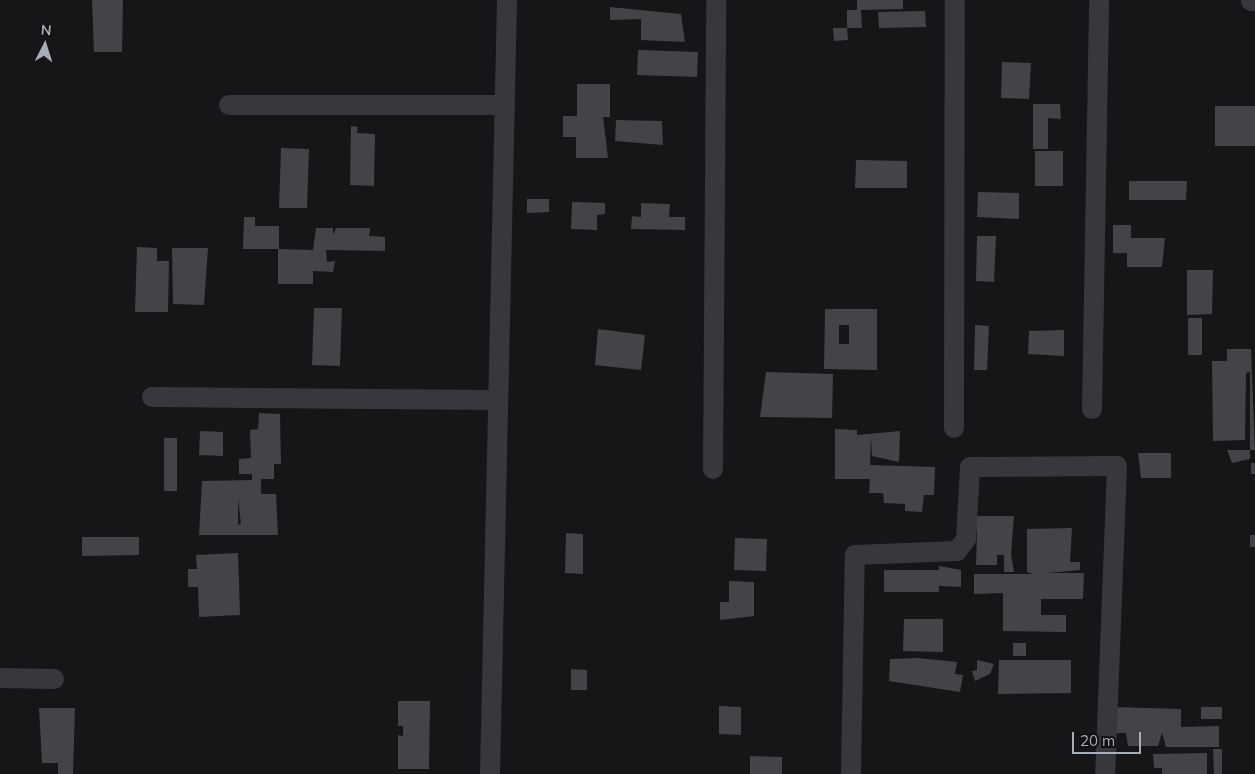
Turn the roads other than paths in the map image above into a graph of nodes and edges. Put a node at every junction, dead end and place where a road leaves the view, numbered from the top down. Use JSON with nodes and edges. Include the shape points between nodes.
{"nodes":[{"id":1,"x":507,"y":0,"type":"edge"},
{"id":2,"x":716,"y":0,"type":"edge"},
{"id":3,"x":955,"y":0,"type":"edge"},
{"id":4,"x":1099,"y":0,"type":"edge"},
{"id":5,"x":229,"y":105,"type":"dead end"},
{"id":6,"x":504,"y":105,"type":"junction"},
{"id":7,"x":152,"y":396,"type":"dead end"},
{"id":8,"x":497,"y":400,"type":"junction"},
{"id":9,"x":1092,"y":409,"type":"dead end"},
{"id":10,"x":954,"y":428,"type":"dead end"},
{"id":11,"x":713,"y":469,"type":"dead end"},
{"id":12,"x":0,"y":678,"type":"edge"},
{"id":13,"x":54,"y":679,"type":"dead end"},
{"id":14,"x":490,"y":774,"type":"edge"},
{"id":15,"x":851,"y":774,"type":"edge"},
{"id":16,"x":1105,"y":774,"type":"edge"}],
"edges":[{"from":1,"to":6,"type":"street"},
{"from":2,"to":11,"type":"street"},
{"from":3,"to":10,"type":"street"},
{"from":4,"to":9,"type":"street"},
{"from":5,"to":6,"type":"street"},
{"from":6,"to":8,"type":"street"},
{"from":7,"to":8,"type":"street"},
{"from":8,"to":14,"type":"street"},
{"from":12,"to":13,"type":"street"},
{"from":15,"to":16,"type":"street","via":[[855,555],[957,550],[966,539],[970,467],[1117,466]]}]}
